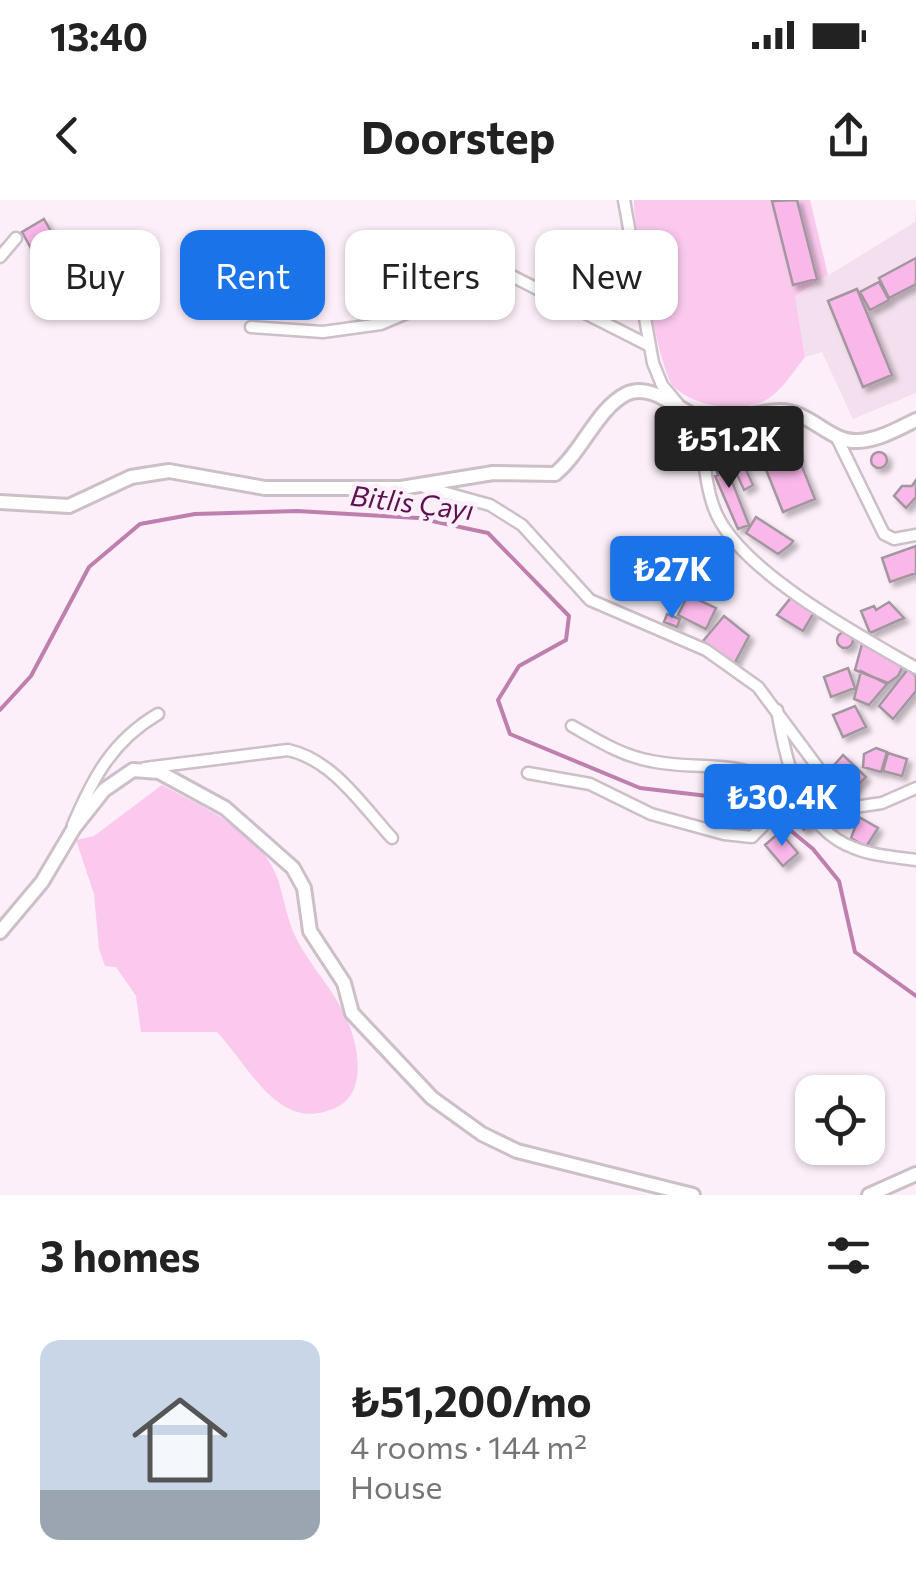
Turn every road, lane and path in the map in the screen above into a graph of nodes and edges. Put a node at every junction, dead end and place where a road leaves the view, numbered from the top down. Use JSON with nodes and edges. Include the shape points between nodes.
{"nodes":[{"id":1,"x":624,"y":200,"type":"edge"},
{"id":2,"x":16,"y":238,"type":"dead end"},
{"id":3,"x":0,"y":257,"type":"edge"},
{"id":4,"x":251,"y":327,"type":"dead end"},
{"id":5,"x":650,"y":346,"type":"junction"},
{"id":6,"x":681,"y":408,"type":"junction"},
{"id":7,"x":698,"y":418,"type":"junction"},
{"id":8,"x":916,"y":420,"type":"edge"},
{"id":9,"x":836,"y":436,"type":"junction"},
{"id":10,"x":417,"y":485,"type":"junction"},
{"id":11,"x":0,"y":502,"type":"edge"},
{"id":12,"x":916,"y":535,"type":"edge"},
{"id":13,"x":916,"y":668,"type":"edge"},
{"id":14,"x":776,"y":709,"type":"junction"},
{"id":15,"x":158,"y":714,"type":"dead end"},
{"id":16,"x":572,"y":726,"type":"dead end"},
{"id":17,"x":790,"y":768,"type":"junction"},
{"id":18,"x":133,"y":770,"type":"junction"},
{"id":19,"x":528,"y":774,"type":"dead end"},
{"id":20,"x":781,"y":786,"type":"junction"},
{"id":21,"x":916,"y":788,"type":"edge"},
{"id":22,"x":392,"y":838,"type":"dead end"},
{"id":23,"x":64,"y":846,"type":"junction"},
{"id":24,"x":916,"y":860,"type":"edge"},
{"id":25,"x":0,"y":932,"type":"edge"},
{"id":26,"x":916,"y":1174,"type":"edge"},
{"id":27,"x":693,"y":1195,"type":"edge"},
{"id":28,"x":869,"y":1195,"type":"edge"}],
"edges":[{"from":1,"to":5,"type":"street"},
{"from":2,"to":3,"type":"street"},
{"from":4,"to":5,"type":"street","via":[[322,332],[381,324],[504,272]]},
{"from":5,"to":6,"type":"street","via":[[662,385]]},
{"from":6,"to":7,"type":"street"},
{"from":6,"to":10,"type":"street","via":[[642,390],[627,393],[555,474],[493,473]]},
{"from":7,"to":9,"type":"street","via":[[731,422],[780,410],[807,416]]},
{"from":7,"to":13,"type":"street","via":[[715,512],[729,537],[795,593]]},
{"from":8,"to":9,"type":"street","via":[[854,442]]},
{"from":9,"to":12,"type":"street","via":[[884,534]]},
{"from":10,"to":11,"type":"street","via":[[266,488],[170,472],[131,477],[69,506]]},
{"from":10,"to":14,"type":"street","via":[[490,505],[522,526],[590,600],[706,650],[758,687]]},
{"from":14,"to":17,"type":"street"},
{"from":14,"to":21,"type":"street","via":[[848,808]]},
{"from":15,"to":23,"type":"street","via":[[130,730],[108,756]]},
{"from":16,"to":20,"type":"street","via":[[653,762],[738,766]]},
{"from":17,"to":20,"type":"street"},
{"from":17,"to":24,"type":"street","via":[[802,802],[849,847]]},
{"from":18,"to":22,"type":"street","via":[[258,753],[306,754],[323,763]]},
{"from":18,"to":23,"type":"street","via":[[104,790]]},
{"from":18,"to":27,"type":"street","via":[[184,782],[264,838],[293,868],[304,888],[310,931],[344,983],[352,1013],[432,1098],[517,1151]]},
{"from":19,"to":20,"type":"street","via":[[590,784],[651,814],[752,837]]},
{"from":23,"to":25,"type":"street"},
{"from":26,"to":28,"type":"street"}]}
